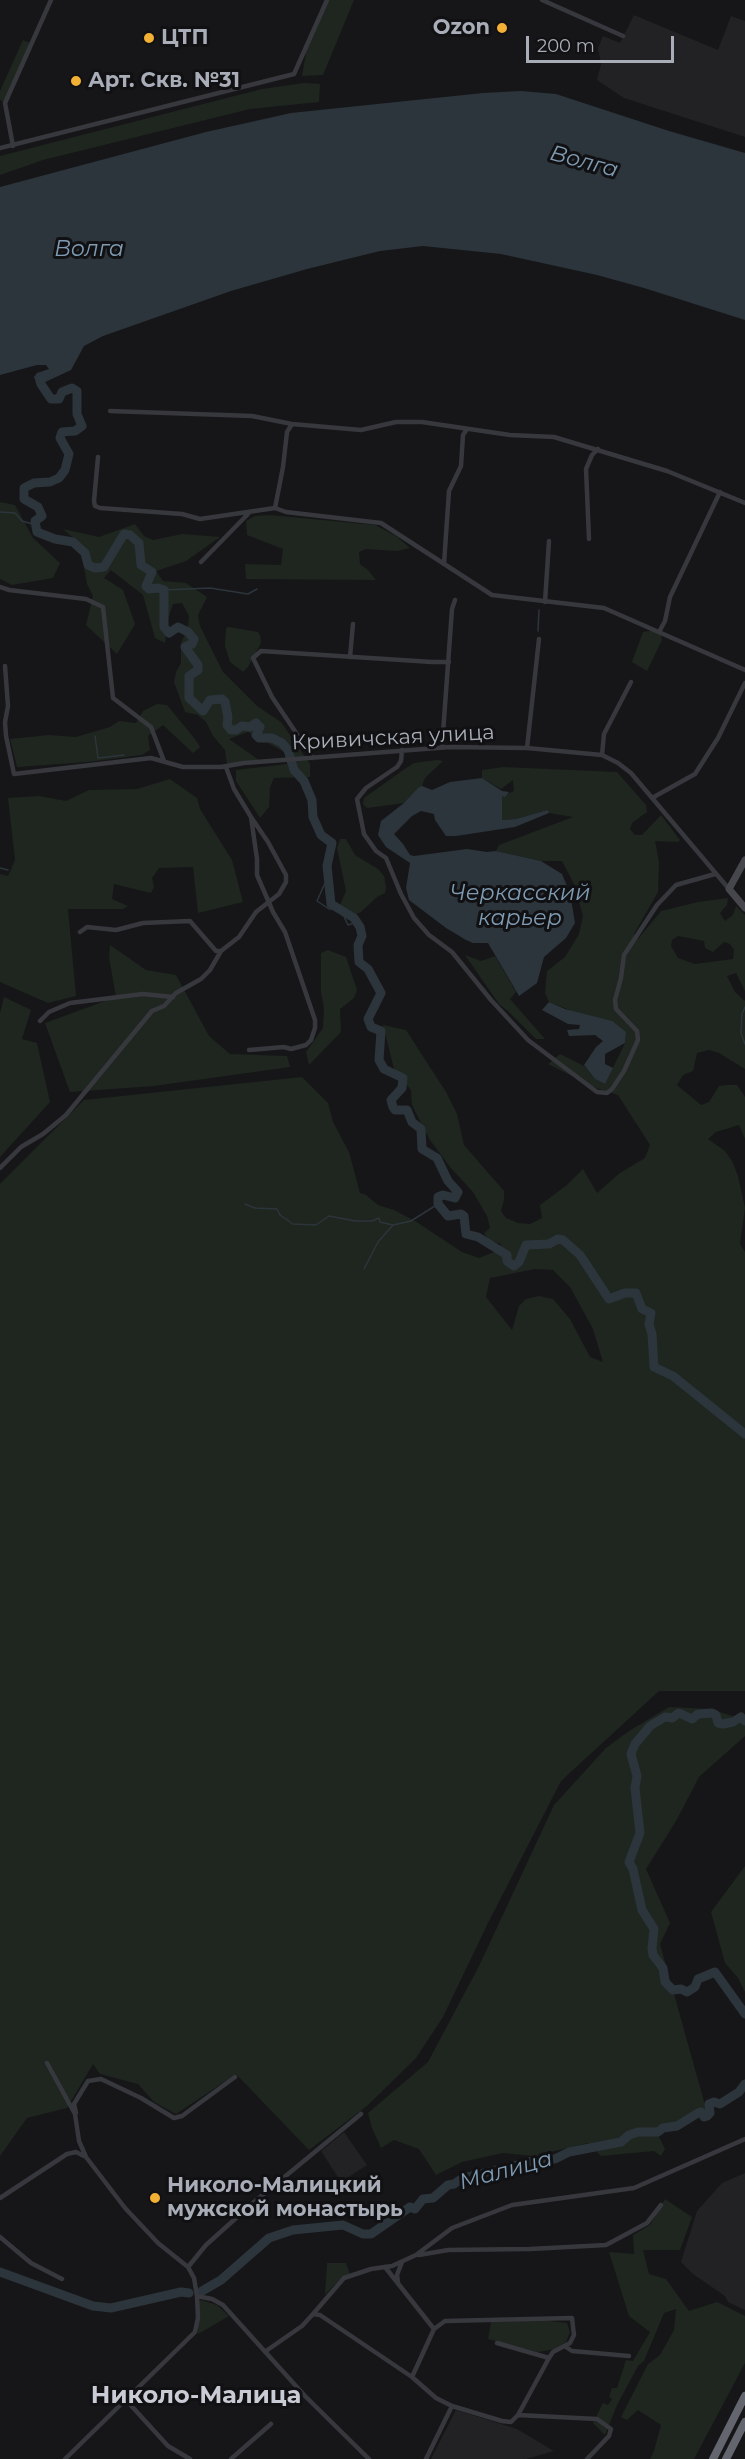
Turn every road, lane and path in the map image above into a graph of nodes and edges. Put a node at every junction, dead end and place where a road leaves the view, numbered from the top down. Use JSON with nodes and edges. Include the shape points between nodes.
{"nodes":[{"id":1,"x":51,"y":0,"type":"edge"},
{"id":2,"x":327,"y":0,"type":"edge"},
{"id":3,"x":542,"y":0,"type":"edge"},
{"id":4,"x":623,"y":36,"type":"dead end"},
{"id":5,"x":13,"y":146,"type":"junction"},
{"id":6,"x":0,"y":148,"type":"edge"},
{"id":7,"x":110,"y":411,"type":"dead end"},
{"id":8,"x":292,"y":424,"type":"junction"},
{"id":9,"x":467,"y":429,"type":"junction"},
{"id":10,"x":598,"y":449,"type":"junction"},
{"id":11,"x":98,"y":457,"type":"dead end"},
{"id":12,"x":720,"y":492,"type":"junction"},
{"id":13,"x":745,"y":503,"type":"edge"},
{"id":14,"x":275,"y":508,"type":"junction"},
{"id":15,"x":248,"y":514,"type":"junction"},
{"id":16,"x":589,"y":539,"type":"dead end"},
{"id":17,"x":549,"y":541,"type":"dead end"},
{"id":18,"x":201,"y":562,"type":"dead end"},
{"id":19,"x":444,"y":564,"type":"junction"},
{"id":20,"x":0,"y":586,"type":"edge"},
{"id":21,"x":455,"y":600,"type":"dead end"},
{"id":22,"x":545,"y":602,"type":"junction"},
{"id":23,"x":353,"y":624,"type":"dead end"},
{"id":24,"x":659,"y":632,"type":"junction"},
{"id":25,"x":539,"y":639,"type":"dead end"},
{"id":26,"x":351,"y":657,"type":"junction"},
{"id":27,"x":449,"y":662,"type":"junction"},
{"id":28,"x":5,"y":666,"type":"dead end"},
{"id":29,"x":745,"y":670,"type":"edge"},
{"id":30,"x":631,"y":682,"type":"dead end"},
{"id":31,"x":745,"y":683,"type":"edge"},
{"id":32,"x":442,"y":747,"type":"junction"},
{"id":33,"x":527,"y":748,"type":"junction"},
{"id":34,"x":402,"y":750,"type":"junction"},
{"id":35,"x":602,"y":755,"type":"junction"},
{"id":36,"x":313,"y":758,"type":"junction"},
{"id":37,"x":164,"y":762,"type":"junction"},
{"id":38,"x":226,"y":766,"type":"junction"},
{"id":39,"x":652,"y":798,"type":"junction"},
{"id":40,"x":250,"y":817,"type":"junction"},
{"id":41,"x":745,"y":860,"type":"edge"},
{"id":42,"x":715,"y":874,"type":"junction"},
{"id":43,"x":729,"y":889,"type":"junction"},
{"id":44,"x":269,"y":902,"type":"junction"},
{"id":45,"x":745,"y":908,"type":"edge"},
{"id":46,"x":80,"y":932,"type":"dead end"},
{"id":47,"x":221,"y":951,"type":"junction"},
{"id":48,"x":173,"y":998,"type":"junction"},
{"id":49,"x":40,"y":1021,"type":"dead end"},
{"id":50,"x":249,"y":1050,"type":"dead end"},
{"id":51,"x":0,"y":1168,"type":"edge"},
{"id":52,"x":47,"y":2063,"type":"dead end"},
{"id":53,"x":235,"y":2078,"type":"dead end"},
{"id":54,"x":361,"y":2114,"type":"dead end"},
{"id":55,"x":76,"y":2118,"type":"junction"},
{"id":56,"x":745,"y":2139,"type":"edge"},
{"id":57,"x":79,"y":2141,"type":"junction"},
{"id":58,"x":67,"y":2154,"type":"junction"},
{"id":59,"x":86,"y":2157,"type":"junction"},
{"id":60,"x":0,"y":2199,"type":"edge"},
{"id":61,"x":661,"y":2205,"type":"dead end"},
{"id":62,"x":0,"y":2237,"type":"edge"},
{"id":63,"x":416,"y":2255,"type":"junction"},
{"id":64,"x":402,"y":2262,"type":"junction"},
{"id":65,"x":188,"y":2267,"type":"junction"},
{"id":66,"x":385,"y":2267,"type":"junction"},
{"id":67,"x":62,"y":2278,"type":"dead end"},
{"id":68,"x":401,"y":2288,"type":"junction"},
{"id":69,"x":197,"y":2296,"type":"junction"},
{"id":70,"x":313,"y":2314,"type":"junction"},
{"id":71,"x":434,"y":2329,"type":"junction"},
{"id":72,"x":497,"y":2343,"type":"dead end"},
{"id":73,"x":566,"y":2347,"type":"junction"},
{"id":74,"x":266,"y":2351,"type":"junction"},
{"id":75,"x":629,"y":2356,"type":"dead end"},
{"id":76,"x":549,"y":2358,"type":"junction"},
{"id":77,"x":412,"y":2377,"type":"junction"},
{"id":78,"x":745,"y":2396,"type":"edge"},
{"id":79,"x":126,"y":2400,"type":"junction"},
{"id":80,"x":452,"y":2406,"type":"junction"},
{"id":81,"x":518,"y":2415,"type":"junction"},
{"id":82,"x":745,"y":2422,"type":"edge"},
{"id":83,"x":271,"y":2424,"type":"dead end"},
{"id":84,"x":65,"y":2459,"type":"edge"},
{"id":85,"x":190,"y":2459,"type":"edge"},
{"id":86,"x":231,"y":2459,"type":"edge"},
{"id":87,"x":369,"y":2459,"type":"edge"},
{"id":88,"x":426,"y":2459,"type":"edge"},
{"id":89,"x":587,"y":2459,"type":"edge"},
{"id":90,"x":713,"y":2459,"type":"edge"},
{"id":91,"x":726,"y":2459,"type":"edge"}],
"edges":[{"from":1,"to":5,"type":"street","via":[[5,103]]},
{"from":2,"to":5,"type":"street","via":[[294,74]]},
{"from":3,"to":4,"type":"street"},
{"from":5,"to":6,"type":"street"},
{"from":7,"to":8,"type":"street","via":[[252,417]]},
{"from":8,"to":9,"type":"street","via":[[361,430],[396,422],[422,422]]},
{"from":8,"to":14,"type":"street","via":[[287,432]]},
{"from":9,"to":10,"type":"street","via":[[554,437]]},
{"from":9,"to":19,"type":"street","via":[[461,466],[448,491]]},
{"from":10,"to":12,"type":"street"},
{"from":10,"to":16,"type":"street","via":[[586,469]]},
{"from":11,"to":15,"type":"street","via":[[95,506],[200,519]]},
{"from":12,"to":13,"type":"street"},
{"from":12,"to":24,"type":"street","via":[[670,597]]},
{"from":14,"to":15,"type":"street"},
{"from":14,"to":19,"type":"street","via":[[381,523]]},
{"from":15,"to":18,"type":"street"},
{"from":17,"to":22,"type":"street"},
{"from":19,"to":22,"type":"street","via":[[498,598]]},
{"from":20,"to":37,"type":"street","via":[[86,599],[103,607],[112,698],[151,728]]},
{"from":21,"to":27,"type":"street"},
{"from":22,"to":24,"type":"street","via":[[604,608]]},
{"from":23,"to":26,"type":"street"},
{"from":24,"to":29,"type":"street"},
{"from":25,"to":33,"type":"street"},
{"from":26,"to":27,"type":"street"},
{"from":26,"to":36,"type":"street","via":[[261,651],[253,658],[272,697]]},
{"from":27,"to":32,"type":"street"},
{"from":28,"to":37,"type":"street","name":"Кривичская улица","via":[[6,736],[14,774],[151,758]]},
{"from":30,"to":35,"type":"street","via":[[604,734]]},
{"from":31,"to":39,"type":"street","via":[[695,774]]},
{"from":32,"to":33,"type":"street","name":"Кривичская улица"},
{"from":32,"to":34,"type":"street","name":"Кривичская улица"},
{"from":33,"to":35,"type":"street","name":"Кривичская улица"},
{"from":34,"to":36,"type":"street","name":"Кривичская улица"},
{"from":34,"to":42,"type":"street","via":[[396,768],[366,788],[357,799],[364,834],[386,858],[414,918],[429,935],[452,952],[528,1040],[597,1092],[612,1089],[638,1040],[637,1031],[616,1009],[624,955],[657,905],[676,885]]},
{"from":35,"to":39,"type":"street","name":"Кривичская улица","via":[[624,767]]},
{"from":36,"to":38,"type":"street","name":"Кривичская улица"},
{"from":37,"to":38,"type":"street","name":"Кривичская улица","via":[[183,767]]},
{"from":38,"to":40,"type":"street"},
{"from":39,"to":42,"type":"street","name":"Кривичская улица"},
{"from":40,"to":44,"type":"street","via":[[257,875]]},
{"from":40,"to":44,"type":"street","via":[[286,875],[283,888]]},
{"from":41,"to":43,"type":"street"},
{"from":42,"to":43,"type":"street","name":"Кривичская улица"},
{"from":43,"to":45,"type":"street","name":"Кривичская улица"},
{"from":44,"to":47,"type":"street","via":[[256,912],[239,937]]},
{"from":44,"to":50,"type":"street","via":[[285,932],[315,1028],[306,1045]]},
{"from":46,"to":47,"type":"street","via":[[87,927],[116,930],[143,923],[190,921],[216,951]]},
{"from":47,"to":48,"type":"street","via":[[206,974]]},
{"from":48,"to":49,"type":"street","via":[[143,994],[70,1003],[49,1012]]},
{"from":48,"to":51,"type":"street","via":[[142,1021],[66,1115],[21,1147]]},
{"from":52,"to":55,"type":"street"},
{"from":53,"to":55,"type":"street","via":[[174,2118],[101,2079],[88,2081],[74,2104]]},
{"from":54,"to":65,"type":"street","via":[[206,2244]]},
{"from":55,"to":57,"type":"street"},
{"from":56,"to":63,"type":"street","via":[[634,2187],[512,2205],[452,2228]]},
{"from":57,"to":58,"type":"street"},
{"from":57,"to":59,"type":"street"},
{"from":58,"to":59,"type":"street","via":[[76,2152]]},
{"from":58,"to":60,"type":"street"},
{"from":59,"to":65,"type":"street","via":[[125,2208]]},
{"from":61,"to":63,"type":"street","via":[[647,2223],[606,2245],[448,2250]]},
{"from":62,"to":67,"type":"street","via":[[31,2263]]},
{"from":63,"to":64,"type":"street"},
{"from":64,"to":66,"type":"street"},
{"from":64,"to":68,"type":"street","via":[[397,2275]]},
{"from":65,"to":69,"type":"street"},
{"from":66,"to":68,"type":"street"},
{"from":66,"to":70,"type":"street","via":[[344,2278]]},
{"from":68,"to":71,"type":"street"},
{"from":69,"to":74,"type":"street","via":[[223,2304]]},
{"from":69,"to":79,"type":"street","via":[[195,2332]]},
{"from":70,"to":74,"type":"street"},
{"from":70,"to":77,"type":"street","via":[[329,2320]]},
{"from":71,"to":73,"type":"street","via":[[445,2321],[572,2318],[574,2335]]},
{"from":71,"to":77,"type":"street"},
{"from":72,"to":76,"type":"street"},
{"from":73,"to":75,"type":"street","via":[[572,2351]]},
{"from":73,"to":76,"type":"street"},
{"from":74,"to":87,"type":"street"},
{"from":76,"to":81,"type":"street"},
{"from":77,"to":80,"type":"street"},
{"from":78,"to":90,"type":"highway"},
{"from":79,"to":84,"type":"street"},
{"from":79,"to":85,"type":"street","via":[[168,2446]]},
{"from":80,"to":81,"type":"street","via":[[502,2421],[511,2422]]},
{"from":80,"to":88,"type":"street"},
{"from":81,"to":89,"type":"street","via":[[597,2419],[611,2429]]},
{"from":82,"to":91,"type":"highway"},
{"from":83,"to":86,"type":"street"}]}
